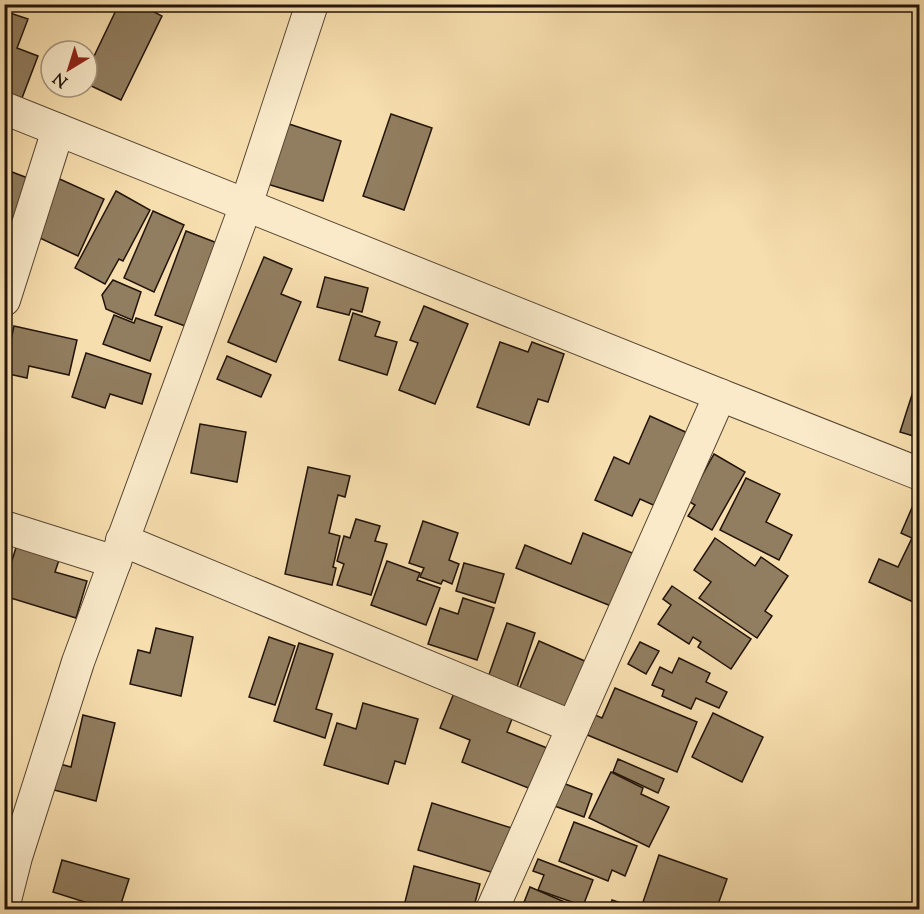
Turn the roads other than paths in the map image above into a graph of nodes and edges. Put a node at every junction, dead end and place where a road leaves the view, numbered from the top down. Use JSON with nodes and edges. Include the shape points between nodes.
{"nodes":[{"id":1,"x":312,"y":4,"type":"edge"},
{"id":2,"x":4,"y":108,"type":"edge"},
{"id":3,"x":58,"y":130,"type":"junction"},
{"id":4,"x":246,"y":205,"type":"junction"},
{"id":5,"x":4,"y":300,"type":"edge"},
{"id":6,"x":720,"y":395,"type":"junction"},
{"id":7,"x":920,"y":474,"type":"edge"},
{"id":8,"x":4,"y":527,"type":"edge"},
{"id":9,"x":119,"y":551,"type":"junction"},
{"id":10,"x":573,"y":727,"type":"junction"},
{"id":11,"x":4,"y":904,"type":"edge"},
{"id":12,"x":492,"y":909,"type":"edge"}],
"edges":[{"from":1,"to":4,"type":"street"},
{"from":2,"to":3,"type":"street"},
{"from":3,"to":4,"type":"street"},
{"from":3,"to":5,"type":"street"},
{"from":4,"to":6,"type":"street"},
{"from":4,"to":9,"type":"street"},
{"from":6,"to":7,"type":"street"},
{"from":6,"to":10,"type":"street"},
{"from":8,"to":9,"type":"street"},
{"from":9,"to":10,"type":"street"},
{"from":9,"to":11,"type":"street","via":[[78,662]]},
{"from":10,"to":12,"type":"street"}]}
